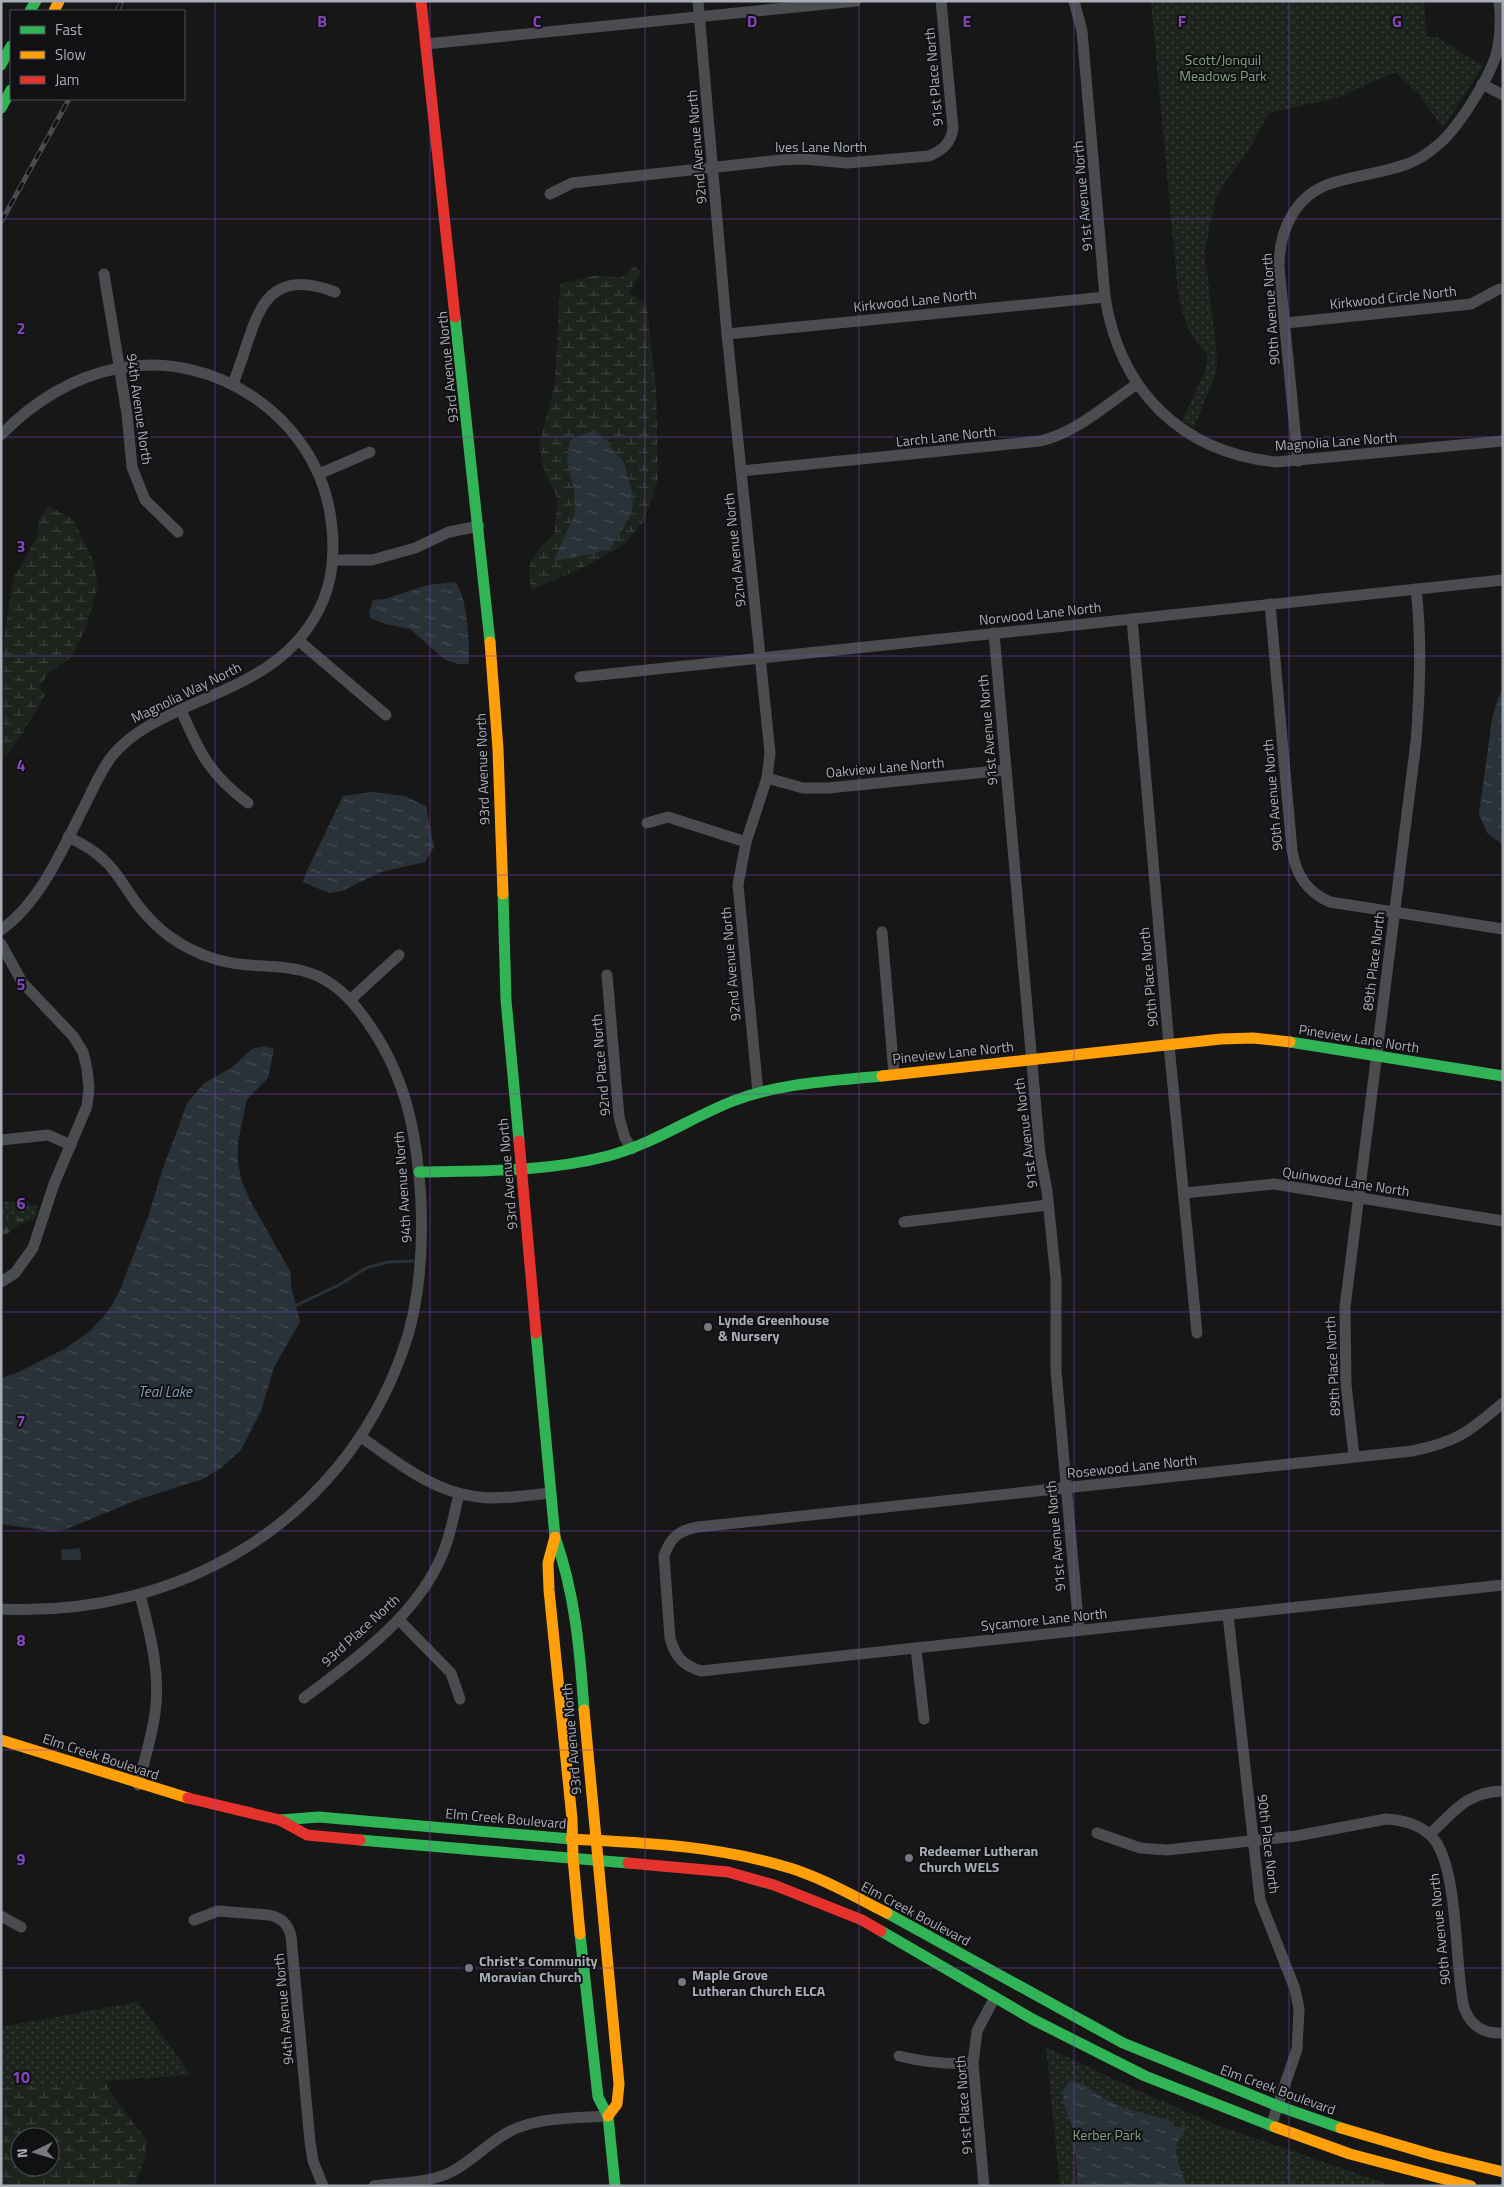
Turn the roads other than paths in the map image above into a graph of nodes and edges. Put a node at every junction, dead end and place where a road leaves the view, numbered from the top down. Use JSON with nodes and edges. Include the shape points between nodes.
{"nodes":[{"id":1,"x":421,"y":1,"type":"edge"},
{"id":2,"x":698,"y":1,"type":"edge"},
{"id":3,"x":856,"y":1,"type":"edge"},
{"id":4,"x":941,"y":1,"type":"edge"},
{"id":5,"x":1074,"y":1,"type":"edge"},
{"id":6,"x":1500,"y":1,"type":"edge"},
{"id":7,"x":700,"y":17,"type":"junction"},
{"id":8,"x":426,"y":44,"type":"junction"},
{"id":9,"x":10,"y":48,"type":"edge"},
{"id":10,"x":1,"y":65,"type":"edge"},
{"id":11,"x":1482,"y":84,"type":"junction"},
{"id":12,"x":10,"y":92,"type":"edge"},
{"id":13,"x":1503,"y":96,"type":"edge"},
{"id":14,"x":1,"y":108,"type":"edge"},
{"id":15,"x":943,"y":148,"type":"joint"},
{"id":16,"x":712,"y":167,"type":"junction"},
{"id":17,"x":550,"y":194,"type":"dead end"},
{"id":18,"x":104,"y":274,"type":"dead end"},
{"id":19,"x":1499,"y":289,"type":"dead end"},
{"id":20,"x":335,"y":292,"type":"dead end"},
{"id":21,"x":1105,"y":297,"type":"junction"},
{"id":22,"x":1286,"y":324,"type":"junction"},
{"id":23,"x":727,"y":334,"type":"junction"},
{"id":24,"x":120,"y":368,"type":"junction"},
{"id":25,"x":233,"y":384,"type":"junction"},
{"id":26,"x":1137,"y":384,"type":"junction"},
{"id":27,"x":1,"y":435,"type":"edge"},
{"id":28,"x":1503,"y":441,"type":"edge"},
{"id":29,"x":370,"y":452,"type":"dead end"},
{"id":30,"x":1298,"y":461,"type":"junction"},
{"id":31,"x":741,"y":471,"type":"junction"},
{"id":32,"x":319,"y":474,"type":"junction"},
{"id":33,"x":479,"y":526,"type":"junction"},
{"id":34,"x":178,"y":532,"type":"dead end"},
{"id":35,"x":334,"y":560,"type":"junction"},
{"id":36,"x":1503,"y":580,"type":"edge"},
{"id":37,"x":1416,"y":589,"type":"junction"},
{"id":38,"x":1270,"y":604,"type":"junction"},
{"id":39,"x":1132,"y":619,"type":"junction"},
{"id":40,"x":994,"y":633,"type":"junction"},
{"id":41,"x":299,"y":641,"type":"junction"},
{"id":42,"x":760,"y":657,"type":"junction"},
{"id":43,"x":580,"y":677,"type":"dead end"},
{"id":44,"x":181,"y":710,"type":"junction"},
{"id":45,"x":386,"y":715,"type":"dead end"},
{"id":46,"x":1006,"y":770,"type":"junction"},
{"id":47,"x":767,"y":778,"type":"junction"},
{"id":48,"x":248,"y":803,"type":"dead end"},
{"id":49,"x":647,"y":823,"type":"dead end"},
{"id":50,"x":68,"y":837,"type":"junction"},
{"id":51,"x":746,"y":842,"type":"junction"},
{"id":52,"x":1394,"y":913,"type":"junction"},
{"id":53,"x":1503,"y":929,"type":"edge"},
{"id":54,"x":1,"y":930,"type":"edge"},
{"id":55,"x":882,"y":932,"type":"dead end"},
{"id":56,"x":1,"y":944,"type":"edge"},
{"id":57,"x":399,"y":955,"type":"dead end"},
{"id":58,"x":607,"y":975,"type":"dead end"},
{"id":59,"x":350,"y":1000,"type":"junction"},
{"id":60,"x":1169,"y":1045,"type":"junction"},
{"id":61,"x":1376,"y":1056,"type":"junction"},
{"id":62,"x":1031,"y":1059,"type":"junction"},
{"id":63,"x":894,"y":1074,"type":"junction"},
{"id":64,"x":1503,"y":1076,"type":"edge"},
{"id":65,"x":758,"y":1092,"type":"junction"},
{"id":66,"x":1,"y":1140,"type":"edge"},
{"id":67,"x":71,"y":1145,"type":"junction"},
{"id":68,"x":632,"y":1149,"type":"junction"},
{"id":69,"x":521,"y":1170,"type":"junction"},
{"id":70,"x":419,"y":1172,"type":"junction"},
{"id":71,"x":1184,"y":1193,"type":"junction"},
{"id":72,"x":1357,"y":1198,"type":"junction"},
{"id":73,"x":1048,"y":1205,"type":"junction"},
{"id":74,"x":1503,"y":1221,"type":"edge"},
{"id":75,"x":904,"y":1222,"type":"dead end"},
{"id":76,"x":1,"y":1282,"type":"edge"},
{"id":77,"x":1197,"y":1333,"type":"dead end"},
{"id":78,"x":1503,"y":1403,"type":"edge"},
{"id":79,"x":361,"y":1437,"type":"junction"},
{"id":80,"x":1354,"y":1456,"type":"junction"},
{"id":81,"x":1066,"y":1488,"type":"junction"},
{"id":82,"x":459,"y":1494,"type":"junction"},
{"id":83,"x":551,"y":1494,"type":"junction"},
{"id":84,"x":555,"y":1537,"type":"junction"},
{"id":85,"x":664,"y":1575,"type":"joint"},
{"id":86,"x":1503,"y":1585,"type":"edge"},
{"id":87,"x":140,"y":1595,"type":"junction"},
{"id":88,"x":1,"y":1609,"type":"edge"},
{"id":89,"x":1228,"y":1615,"type":"junction"},
{"id":90,"x":399,"y":1620,"type":"junction"},
{"id":91,"x":1079,"y":1630,"type":"junction"},
{"id":92,"x":916,"y":1649,"type":"junction"},
{"id":93,"x":304,"y":1698,"type":"dead end"},
{"id":94,"x":460,"y":1700,"type":"dead end"},
{"id":95,"x":924,"y":1719,"type":"dead end"},
{"id":96,"x":1,"y":1740,"type":"edge"},
{"id":97,"x":138,"y":1785,"type":"junction"},
{"id":98,"x":1503,"y":1791,"type":"edge"},
{"id":99,"x":280,"y":1820,"type":"junction"},
{"id":100,"x":1097,"y":1833,"type":"dead end"},
{"id":101,"x":1430,"y":1834,"type":"junction"},
{"id":102,"x":572,"y":1839,"type":"junction"},
{"id":103,"x":595,"y":1840,"type":"junction"},
{"id":104,"x":1252,"y":1840,"type":"junction"},
{"id":105,"x":573,"y":1858,"type":"junction"},
{"id":106,"x":596,"y":1861,"type":"junction"},
{"id":107,"x":1,"y":1916,"type":"edge"},
{"id":108,"x":194,"y":1920,"type":"dead end"},
{"id":109,"x":21,"y":1927,"type":"dead end"},
{"id":110,"x":995,"y":1997,"type":"junction"},
{"id":111,"x":1503,"y":2033,"type":"edge"},
{"id":112,"x":899,"y":2056,"type":"dead end"},
{"id":113,"x":973,"y":2063,"type":"junction"},
{"id":114,"x":1278,"y":2106,"type":"junction"},
{"id":115,"x":608,"y":2116,"type":"junction"},
{"id":116,"x":1271,"y":2126,"type":"junction"},
{"id":117,"x":1503,"y":2172,"type":"edge"},
{"id":118,"x":323,"y":2186,"type":"edge"},
{"id":119,"x":374,"y":2186,"type":"edge"},
{"id":120,"x":615,"y":2186,"type":"edge"},
{"id":121,"x":984,"y":2186,"type":"edge"},
{"id":122,"x":1471,"y":2186,"type":"edge"}],
"edges":[{"from":1,"to":8,"type":"main road","name":"93rd Avenue North"},
{"from":2,"to":7,"type":"street","name":"92nd Avenue North"},
{"from":3,"to":7,"type":"street"},
{"from":4,"to":15,"type":"street","name":"91st Place North","via":[[953,128],[949,142]]},
{"from":5,"to":21,"type":"street","name":"91st Avenue North","via":[[1083,47]]},
{"from":6,"to":11,"type":"street","name":"90th Avenue North","via":[[1500,34]]},
{"from":7,"to":8,"type":"street"},
{"from":7,"to":16,"type":"street","name":"92nd Avenue North"},
{"from":8,"to":33,"type":"main road","name":"93rd Avenue North"},
{"from":9,"to":10,"type":"main road"},
{"from":11,"to":13,"type":"street"},
{"from":11,"to":22,"type":"street","name":"90th Avenue North","via":[[1450,132],[1424,155],[1408,164],[1330,183],[1300,202],[1283,232],[1279,249]]},
{"from":12,"to":14,"type":"main road"},
{"from":15,"to":16,"type":"street","name":"Ives Lane North","via":[[929,156],[847,164],[781,160]]},
{"from":16,"to":17,"type":"street","name":"Ives Lane North","via":[[572,183]]},
{"from":16,"to":23,"type":"street","name":"92nd Avenue North"},
{"from":18,"to":24,"type":"street","name":"94th Avenue North"},
{"from":19,"to":22,"type":"street","name":"Kirkwood Circle North","via":[[1471,304]]},
{"from":20,"to":25,"type":"street","via":[[317,285],[295,284],[270,296],[254,320]]},
{"from":21,"to":23,"type":"street","name":"Kirkwood Lane North"},
{"from":21,"to":26,"type":"street","name":"91st Avenue North","via":[[1117,345]]},
{"from":22,"to":30,"type":"street","name":"90th Avenue North"},
{"from":23,"to":31,"type":"street","name":"92nd Avenue North"},
{"from":24,"to":25,"type":"street","name":"Magnolia Way North","via":[[179,368],[205,373]]},
{"from":24,"to":27,"type":"street","name":"Magnolia Way North","via":[[65,386],[15,421]]},
{"from":24,"to":34,"type":"street","name":"94th Avenue North","via":[[137,484],[145,500]]},
{"from":25,"to":32,"type":"street","name":"Magnolia Way North","via":[[267,407],[293,432]]},
{"from":26,"to":30,"type":"street","name":"Magnolia Lane North","via":[[1177,425],[1205,443],[1254,460]]},
{"from":26,"to":31,"type":"street","name":"Larch Lane North","via":[[1054,438]]},
{"from":28,"to":30,"type":"street","name":"Magnolia Lane North"},
{"from":29,"to":32,"type":"street"},
{"from":31,"to":42,"type":"street","name":"92nd Avenue North"},
{"from":32,"to":35,"type":"street","name":"Magnolia Way North","via":[[328,502]]},
{"from":33,"to":35,"type":"street","via":[[449,532],[415,548],[372,560]]},
{"from":33,"to":69,"type":"main road","name":"93rd Avenue North","via":[[493,676],[506,1000]]},
{"from":35,"to":41,"type":"street","name":"Magnolia Way North","via":[[324,599]]},
{"from":36,"to":37,"type":"street","name":"Norwood Lane North"},
{"from":37,"to":38,"type":"street","name":"Norwood Lane North"},
{"from":37,"to":52,"type":"street","name":"89th Place North","via":[[1421,646],[1420,689]]},
{"from":38,"to":39,"type":"street","name":"Norwood Lane North"},
{"from":38,"to":52,"type":"street","name":"90th Avenue North","via":[[1294,864],[1300,877],[1319,897],[1343,905]]},
{"from":39,"to":40,"type":"street","name":"Norwood Lane North"},
{"from":39,"to":60,"type":"street","name":"90th Place North"},
{"from":40,"to":42,"type":"street","name":"Norwood Lane North"},
{"from":40,"to":46,"type":"street","name":"91st Avenue North"},
{"from":41,"to":44,"type":"street","name":"Magnolia Way North","via":[[268,667]]},
{"from":41,"to":45,"type":"street"},
{"from":42,"to":43,"type":"street","name":"Norwood Lane North"},
{"from":42,"to":47,"type":"street","name":"92nd Avenue North","via":[[770,753]]},
{"from":44,"to":48,"type":"street","via":[[207,764],[220,781]]},
{"from":44,"to":50,"type":"street","name":"Magnolia Way North","via":[[145,727],[112,756]]},
{"from":46,"to":47,"type":"street","name":"Oakview Lane North","via":[[828,788],[803,788]]},
{"from":46,"to":62,"type":"street","name":"91st Avenue North"},
{"from":47,"to":51,"type":"street","name":"92nd Avenue North"},
{"from":49,"to":51,"type":"street","via":[[668,817]]},
{"from":50,"to":54,"type":"street","name":"Magnolia Way North","via":[[29,905]]},
{"from":50,"to":59,"type":"street","via":[[104,859],[145,915],[181,945],[225,962],[294,967],[331,983]]},
{"from":51,"to":65,"type":"street","name":"92nd Avenue North","via":[[738,885]]},
{"from":52,"to":53,"type":"street"},
{"from":52,"to":61,"type":"street","name":"89th Place North"},
{"from":55,"to":63,"type":"street"},
{"from":56,"to":67,"type":"street","via":[[22,982],[73,1036],[82,1052],[89,1088],[87,1106]]},
{"from":57,"to":59,"type":"street"},
{"from":58,"to":68,"type":"street","name":"92nd Place North","via":[[619,1117]]},
{"from":59,"to":70,"type":"street","name":"94th Avenue North","via":[[382,1043],[400,1079],[410,1110]]},
{"from":60,"to":61,"type":"main road","name":"Pineview Lane North","via":[[1253,1038]]},
{"from":60,"to":62,"type":"main road","name":"Pineview Lane North"},
{"from":60,"to":71,"type":"street","name":"90th Place North"},
{"from":61,"to":64,"type":"main road","name":"Pineview Lane North"},
{"from":61,"to":72,"type":"street","name":"89th Place North"},
{"from":62,"to":63,"type":"main road","name":"Pineview Lane North"},
{"from":62,"to":73,"type":"street","name":"91st Avenue North"},
{"from":63,"to":65,"type":"main road","name":"Pineview Lane North"},
{"from":65,"to":68,"type":"main road","name":"Pineview Lane North","via":[[738,1098]]},
{"from":66,"to":67,"type":"street","via":[[48,1135]]},
{"from":67,"to":76,"type":"street","via":[[33,1248],[15,1273]]},
{"from":68,"to":69,"type":"main road","name":"Pineview Lane North","via":[[569,1165]]},
{"from":69,"to":70,"type":"main road","name":"Pineview Lane North"},
{"from":69,"to":83,"type":"main road","name":"93rd Avenue North"},
{"from":70,"to":79,"type":"street","name":"94th Avenue North","via":[[421,1248],[412,1321],[391,1381]]},
{"from":71,"to":72,"type":"street","name":"Quinwood Lane North","via":[[1274,1184]]},
{"from":71,"to":77,"type":"street","name":"90th Place North"},
{"from":72,"to":74,"type":"street","name":"Quinwood Lane North"},
{"from":72,"to":80,"type":"street","name":"89th Place North","via":[[1344,1326]]},
{"from":73,"to":75,"type":"street"},
{"from":73,"to":81,"type":"street","name":"91st Avenue North","via":[[1056,1279],[1055,1349]]},
{"from":78,"to":80,"type":"street","name":"Rosewood Lane North","via":[[1476,1427],[1456,1439],[1412,1451]]},
{"from":79,"to":82,"type":"street","via":[[419,1477]]},
{"from":79,"to":87,"type":"street","via":[[316,1492],[252,1544],[216,1565]]},
{"from":80,"to":81,"type":"street","name":"Rosewood Lane North"},
{"from":81,"to":85,"type":"street","name":"Rosewood Lane North","via":[[689,1529],[677,1533],[668,1544]]},
{"from":81,"to":91,"type":"street","name":"91st Avenue North"},
{"from":82,"to":83,"type":"street","via":[[480,1498]]},
{"from":82,"to":90,"type":"street","name":"93rd Place North","via":[[443,1554],[428,1582]]},
{"from":83,"to":84,"type":"main road","name":"93rd Avenue North"},
{"from":84,"to":102,"type":"main road","name":"93rd Avenue North","via":[[548,1563],[549,1590]]},
{"from":84,"to":103,"type":"main road","name":"93rd Avenue North","via":[[564,1560],[577,1635]]},
{"from":85,"to":92,"type":"street","name":"Sycamore Lane North","via":[[670,1638],[680,1660],[689,1668],[710,1670]]},
{"from":86,"to":89,"type":"street","name":"Sycamore Lane North"},
{"from":87,"to":88,"type":"street","via":[[80,1607]]},
{"from":87,"to":97,"type":"street","via":[[155,1658],[157,1684],[156,1712]]},
{"from":89,"to":91,"type":"street","name":"Sycamore Lane North"},
{"from":89,"to":104,"type":"street","name":"90th Place North"},
{"from":90,"to":93,"type":"street","name":"93rd Place North"},
{"from":90,"to":94,"type":"street","via":[[451,1673]]},
{"from":91,"to":92,"type":"street","name":"Sycamore Lane North"},
{"from":92,"to":95,"type":"street"},
{"from":96,"to":97,"type":"main road","name":"Elm Creek Boulevard"},
{"from":97,"to":99,"type":"main road","name":"Elm Creek Boulevard"},
{"from":98,"to":101,"type":"street","via":[[1487,1791],[1472,1796]]},
{"from":99,"to":102,"type":"main road","name":"Elm Creek Boulevard","via":[[319,1817]]},
{"from":99,"to":105,"type":"main road","name":"Elm Creek Boulevard","via":[[307,1835]]},
{"from":100,"to":104,"type":"street","via":[[1124,1844],[1152,1850]]},
{"from":101,"to":104,"type":"street","via":[[1408,1823],[1386,1819],[1296,1836]]},
{"from":101,"to":111,"type":"street","name":"90th Avenue North","via":[[1439,1846],[1449,1873],[1462,2001],[1467,2017],[1487,2032]]},
{"from":102,"to":103,"type":"main road","name":"Elm Creek Boulevard"},
{"from":102,"to":105,"type":"main road","name":"93rd Avenue North"},
{"from":103,"to":106,"type":"main road","name":"93rd Avenue North"},
{"from":103,"to":114,"type":"main road","name":"Elm Creek Boulevard","via":[[658,1842],[784,1866],[904,1922],[1123,2043]]},
{"from":104,"to":114,"type":"street","name":"90th Place North","via":[[1260,1900],[1296,1989],[1299,2009],[1297,2049]]},
{"from":105,"to":106,"type":"main road","name":"Elm Creek Boulevard"},
{"from":105,"to":115,"type":"main road","name":"93rd Avenue North","via":[[598,2097]]},
{"from":106,"to":110,"type":"main road","name":"Elm Creek Boulevard","via":[[728,1872],[774,1885],[862,1920]]},
{"from":106,"to":115,"type":"main road","name":"93rd Avenue North","via":[[618,2084],[617,2104]]},
{"from":107,"to":109,"type":"street"},
{"from":108,"to":118,"type":"street","name":"94th Avenue North","via":[[218,1911],[269,1915],[277,1917],[289,1928],[312,2151]]},
{"from":110,"to":113,"type":"street","name":"91st Place North","via":[[977,2031]]},
{"from":110,"to":116,"type":"main road","name":"Elm Creek Boulevard","via":[[1145,2076]]},
{"from":112,"to":113,"type":"street","via":[[923,2062]]},
{"from":113,"to":121,"type":"street","name":"91st Place North"},
{"from":114,"to":116,"type":"street","name":"90th Place North"},
{"from":114,"to":117,"type":"main road","name":"Elm Creek Boulevard","via":[[1415,2150]]},
{"from":115,"to":119,"type":"street","via":[[516,2128],[444,2175]]},
{"from":115,"to":120,"type":"main road","name":"93rd Avenue North"},
{"from":116,"to":122,"type":"main road","name":"Elm Creek Boulevard","via":[[1350,2154]]}]}
